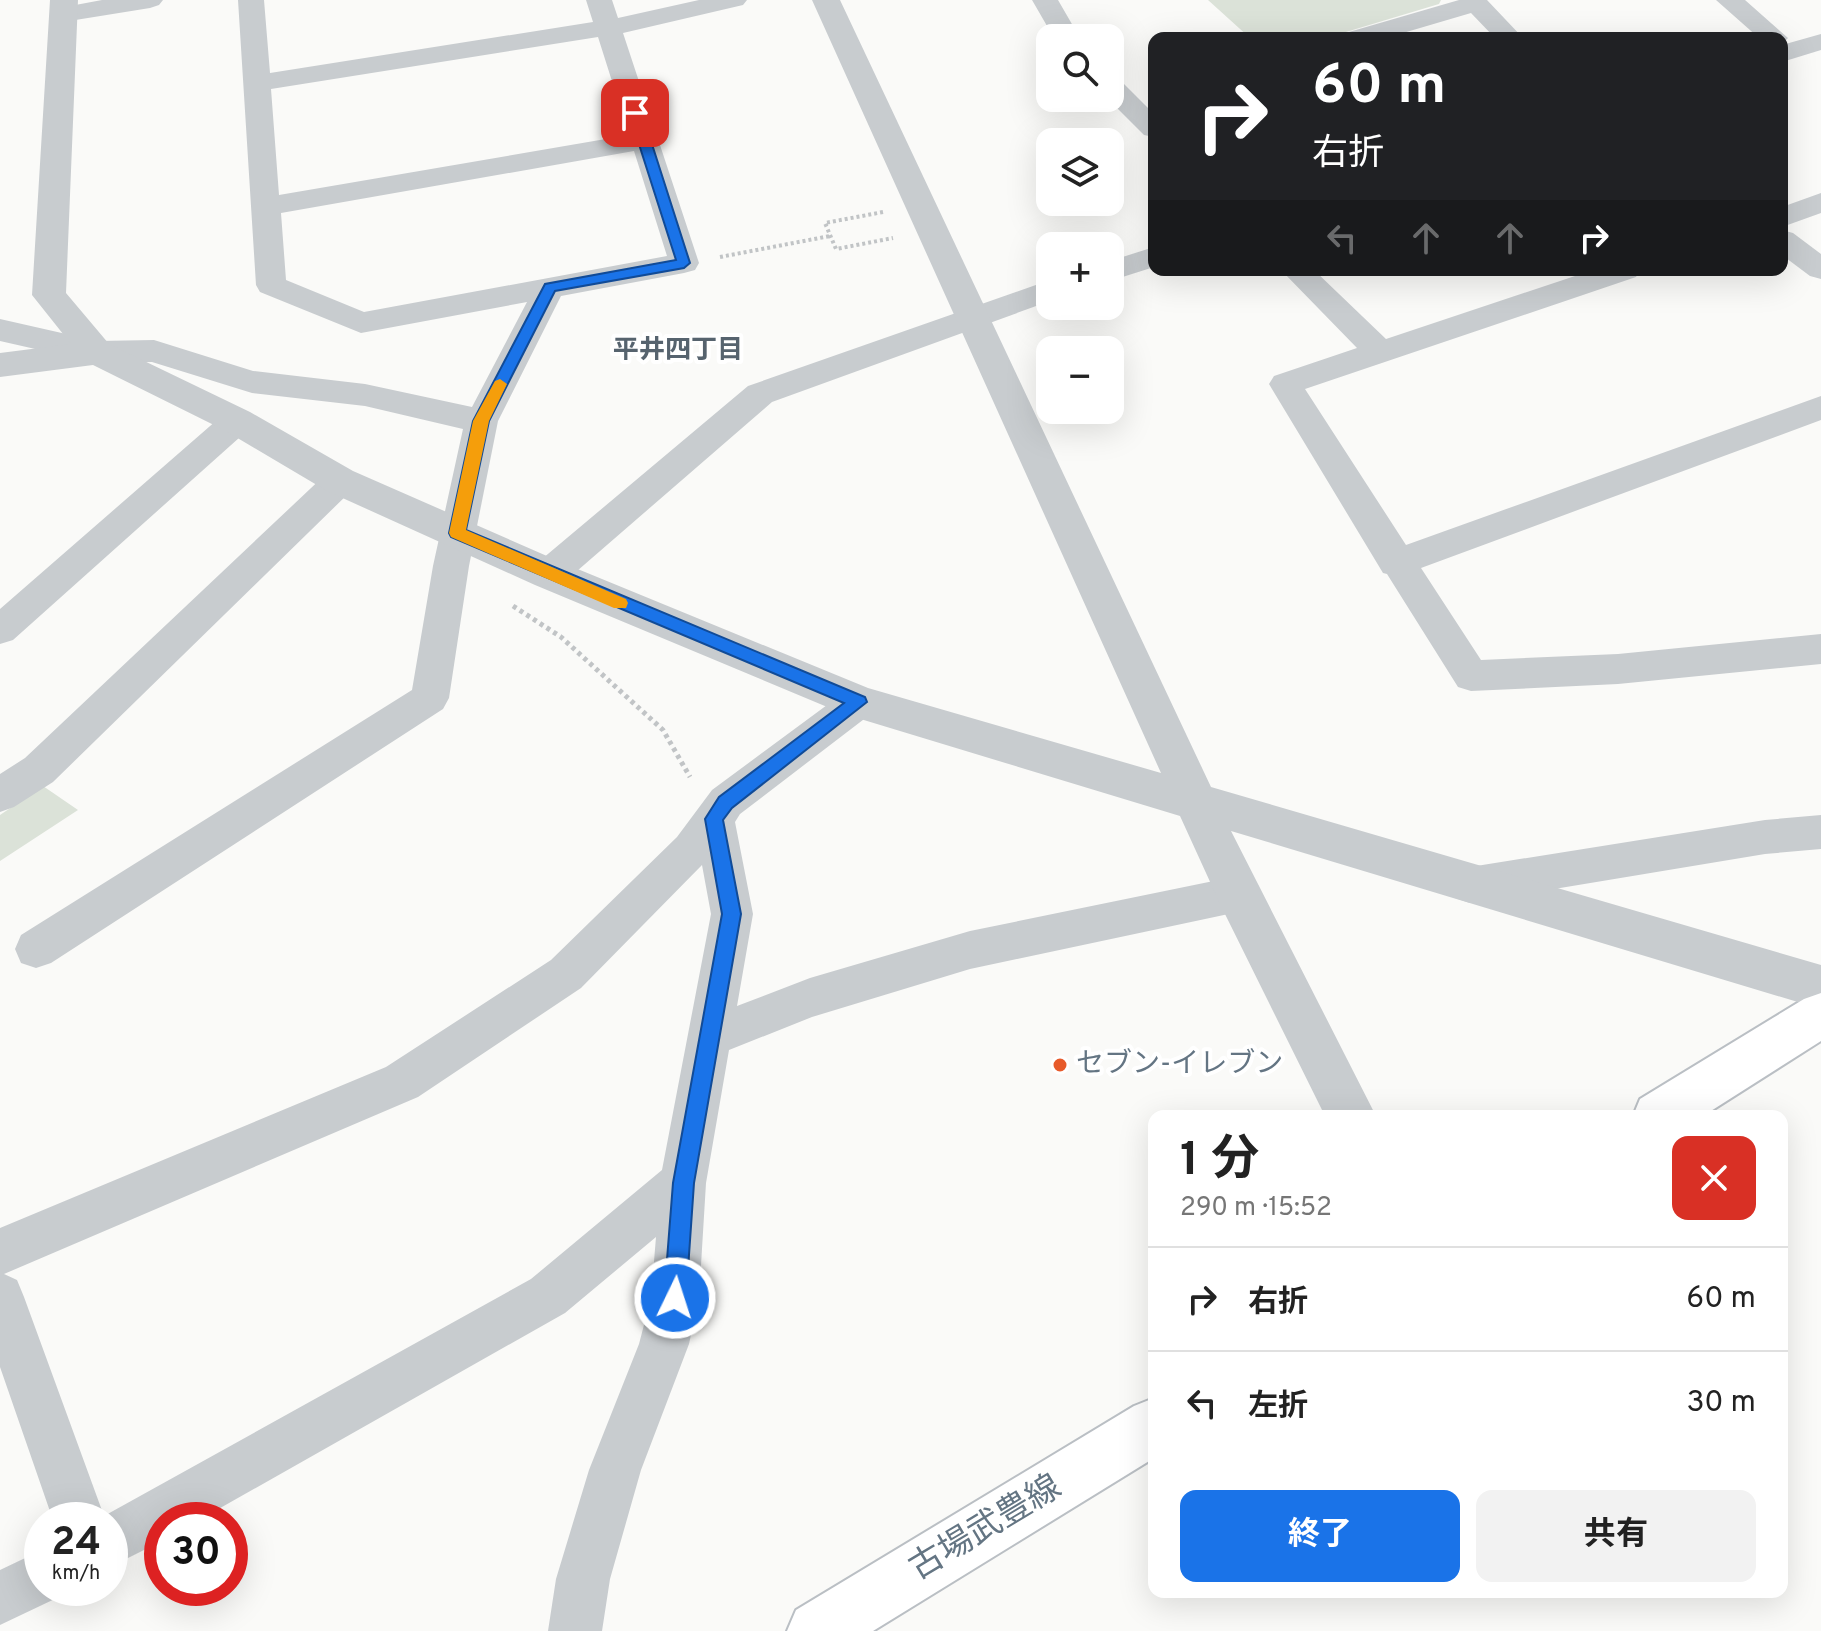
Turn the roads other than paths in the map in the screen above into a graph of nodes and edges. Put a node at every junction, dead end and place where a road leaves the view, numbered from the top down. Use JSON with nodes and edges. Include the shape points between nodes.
{"nodes":[{"id":1,"x":150,"y":0,"type":"edge"},
{"id":2,"x":251,"y":0,"type":"edge"},
{"id":3,"x":599,"y":0,"type":"edge"},
{"id":4,"x":734,"y":0,"type":"edge"},
{"id":5,"x":826,"y":0,"type":"edge"},
{"id":6,"x":1045,"y":0,"type":"edge"},
{"id":7,"x":1729,"y":0,"type":"edge"},
{"id":8,"x":1475,"y":2,"type":"edge"},
{"id":9,"x":69,"y":5,"type":"edge"},
{"id":10,"x":1059,"y":24,"type":"edge"},
{"id":11,"x":608,"y":28,"type":"junction"},
{"id":12,"x":1378,"y":32,"type":"edge"},
{"id":13,"x":1504,"y":32,"type":"edge"},
{"id":14,"x":1766,"y":32,"type":"edge"},
{"id":15,"x":1821,"y":42,"type":"edge"},
{"id":16,"x":1788,"y":46,"type":"edge"},
{"id":17,"x":257,"y":83,"type":"junction"},
{"id":18,"x":1131,"y":96,"type":"edge"},
{"id":19,"x":1148,"y":120,"type":"edge"},
{"id":20,"x":644,"y":141,"type":"junction"},
{"id":21,"x":1821,"y":202,"type":"edge"},
{"id":22,"x":267,"y":206,"type":"junction"},
{"id":23,"x":1788,"y":216,"type":"edge"},
{"id":24,"x":1788,"y":244,"type":"edge"},
{"id":25,"x":1148,"y":259,"type":"edge"},
{"id":26,"x":1124,"y":267,"type":"edge"},
{"id":27,"x":1821,"y":269,"type":"edge"},
{"id":28,"x":1302,"y":276,"type":"edge"},
{"id":29,"x":1606,"y":276,"type":"edge"},
{"id":30,"x":550,"y":287,"type":"junction"},
{"id":31,"x":1036,"y":295,"type":"edge"},
{"id":32,"x":971,"y":316,"type":"junction"},
{"id":33,"x":0,"y":330,"type":"edge"},
{"id":34,"x":1378,"y":350,"type":"junction"},
{"id":35,"x":97,"y":352,"type":"junction"},
{"id":36,"x":0,"y":365,"type":"edge"},
{"id":37,"x":1821,"y":408,"type":"edge"},
{"id":38,"x":237,"y":421,"type":"junction"},
{"id":39,"x":481,"y":421,"type":"junction"},
{"id":40,"x":340,"y":481,"type":"junction"},
{"id":41,"x":454,"y":550,"type":"junction"},
{"id":42,"x":1396,"y":563,"type":"junction"},
{"id":43,"x":549,"y":574,"type":"junction"},
{"id":44,"x":0,"y":630,"type":"edge"},
{"id":45,"x":1821,"y":649,"type":"edge"},
{"id":46,"x":859,"y":702,"type":"junction"},
{"id":47,"x":0,"y":795,"type":"edge"},
{"id":48,"x":1194,"y":800,"type":"junction"},
{"id":49,"x":714,"y":819,"type":"junction"},
{"id":50,"x":1821,"y":832,"type":"edge"},
{"id":51,"x":1470,"y":885,"type":"junction"},
{"id":52,"x":1238,"y":894,"type":"junction"},
{"id":53,"x":36,"y":949,"type":"dead end"},
{"id":54,"x":1821,"y":987,"type":"edge"},
{"id":55,"x":1821,"y":1015,"type":"edge"},
{"id":56,"x":708,"y":1038,"type":"junction"},
{"id":57,"x":1348,"y":1110,"type":"edge"},
{"id":58,"x":1668,"y":1110,"type":"edge"},
{"id":59,"x":683,"y":1183,"type":"junction"},
{"id":60,"x":0,"y":1252,"type":"edge"},
{"id":61,"x":0,"y":1297,"type":"edge"},
{"id":62,"x":1148,"y":1430,"type":"edge"},
{"id":63,"x":73,"y":1502,"type":"edge"},
{"id":64,"x":128,"y":1531,"type":"edge"},
{"id":65,"x":24,"y":1586,"type":"edge"},
{"id":66,"x":0,"y":1598,"type":"edge"},
{"id":67,"x":575,"y":1631,"type":"edge"},
{"id":68,"x":817,"y":1631,"type":"edge"}],
"edges":[{"from":1,"to":9,"type":"street"},
{"from":2,"to":17,"type":"street"},
{"from":3,"to":11,"type":"street"},
{"from":4,"to":11,"type":"street"},
{"from":5,"to":32,"type":"street"},
{"from":6,"to":10,"type":"street"},
{"from":7,"to":14,"type":"street"},
{"from":8,"to":12,"type":"street"},
{"from":8,"to":13,"type":"street"},
{"from":9,"to":35,"type":"street","via":[[49,295]]},
{"from":11,"to":17,"type":"street"},
{"from":11,"to":20,"type":"street"},
{"from":15,"to":16,"type":"street"},
{"from":17,"to":22,"type":"street"},
{"from":18,"to":19,"type":"street"},
{"from":20,"to":22,"type":"street"},
{"from":20,"to":30,"type":"street","via":[[684,263]]},
{"from":21,"to":23,"type":"street"},
{"from":22,"to":30,"type":"street","via":[[271,285],[361,323]]},
{"from":24,"to":27,"type":"street"},
{"from":25,"to":26,"type":"street"},
{"from":28,"to":34,"type":"street"},
{"from":29,"to":34,"type":"street"},
{"from":30,"to":39,"type":"street"},
{"from":31,"to":32,"type":"street"},
{"from":32,"to":43,"type":"street","via":[[760,394]]},
{"from":32,"to":48,"type":"street"},
{"from":33,"to":35,"type":"street"},
{"from":34,"to":42,"type":"street","via":[[1285,384]]},
{"from":35,"to":36,"type":"street"},
{"from":35,"to":38,"type":"street"},
{"from":35,"to":39,"type":"street","via":[[154,351],[252,382],[365,395]]},
{"from":37,"to":42,"type":"street"},
{"from":38,"to":40,"type":"street"},
{"from":38,"to":44,"type":"street"},
{"from":39,"to":41,"type":"street"},
{"from":40,"to":41,"type":"street"},
{"from":40,"to":47,"type":"street","via":[[39,770]]},
{"from":41,"to":43,"type":"street"},
{"from":41,"to":53,"type":"street","via":[[430,698]]},
{"from":42,"to":45,"type":"street","via":[[1471,676],[1618,669]]},
{"from":43,"to":46,"type":"street"},
{"from":46,"to":48,"type":"street"},
{"from":46,"to":49,"type":"street","via":[[726,802]]},
{"from":48,"to":51,"type":"street"},
{"from":48,"to":52,"type":"street"},
{"from":49,"to":56,"type":"street","via":[[732,914]]},
{"from":49,"to":60,"type":"street","via":[[691,849],[566,974],[402,1082]]},
{"from":50,"to":51,"type":"street"},
{"from":51,"to":54,"type":"street"},
{"from":52,"to":56,"type":"street","via":[[970,950],[810,998]]},
{"from":52,"to":57,"type":"street"},
{"from":55,"to":58,"type":"main road"},
{"from":56,"to":59,"type":"street"},
{"from":59,"to":64,"type":"street","via":[[548,1296]]},
{"from":59,"to":67,"type":"street","via":[[672,1313],[615,1470],[583,1579]]},
{"from":61,"to":63,"type":"street"},
{"from":62,"to":68,"type":"main road","name":"古場武豊線"},
{"from":65,"to":66,"type":"street"}]}
